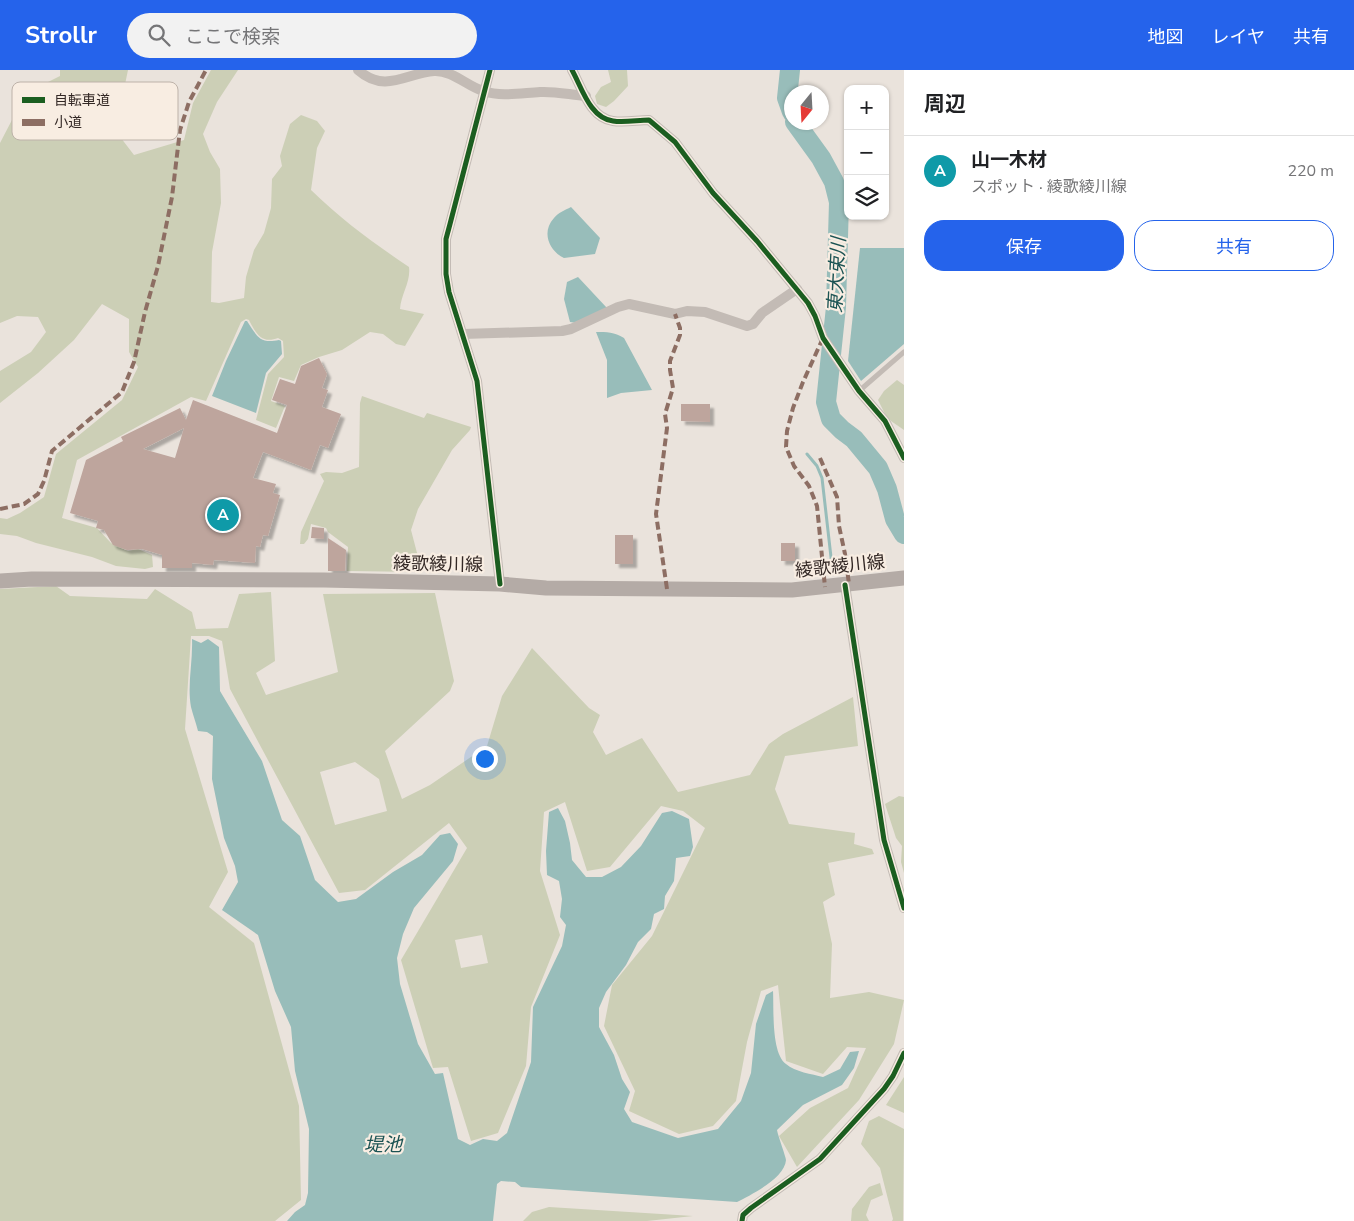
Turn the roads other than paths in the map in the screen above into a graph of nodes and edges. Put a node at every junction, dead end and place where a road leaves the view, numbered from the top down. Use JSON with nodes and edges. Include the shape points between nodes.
{"nodes":[{"id":1,"x":358,"y":70,"type":"edge"},
{"id":2,"x":490,"y":70,"type":"edge"},
{"id":3,"x":572,"y":70,"type":"edge"},
{"id":4,"x":483,"y":91,"type":"junction"},
{"id":5,"x":586,"y":96,"type":"junction"},
{"id":6,"x":797,"y":288,"type":"junction"},
{"id":7,"x":463,"y":334,"type":"junction"},
{"id":8,"x":904,"y":352,"type":"edge"},
{"id":9,"x":859,"y":391,"type":"junction"},
{"id":10,"x":904,"y":458,"type":"edge"},
{"id":11,"x":904,"y":578,"type":"edge"},
{"id":12,"x":0,"y":581,"type":"edge"},
{"id":13,"x":500,"y":584,"type":"junction"},
{"id":14,"x":844,"y":584,"type":"junction"},
{"id":15,"x":904,"y":908,"type":"edge"},
{"id":16,"x":904,"y":1053,"type":"edge"},
{"id":17,"x":742,"y":1221,"type":"edge"}],
"edges":[{"from":1,"to":4,"type":"street","via":[[380,81],[445,72]]},
{"from":2,"to":4,"type":"street"},
{"from":3,"to":5,"type":"street"},
{"from":4,"to":5,"type":"street","via":[[508,95],[542,92]]},
{"from":4,"to":7,"type":"street","via":[[446,239],[449,292]]},
{"from":5,"to":6,"type":"street","via":[[602,118],[649,120],[659,127]]},
{"from":6,"to":7,"type":"street","via":[[747,326],[705,312],[675,314],[628,304],[562,331]]},
{"from":6,"to":9,"type":"street","via":[[808,303],[826,342]]},
{"from":7,"to":13,"type":"street","via":[[477,381]]},
{"from":8,"to":9,"type":"lane"},
{"from":9,"to":10,"type":"street","via":[[885,421]]},
{"from":11,"to":14,"type":"main road","name":"綾歌綾川線"},
{"from":12,"to":13,"type":"main road","name":"綾歌綾川線","via":[[324,580]]},
{"from":13,"to":14,"type":"main road","name":"綾歌綾川線","via":[[546,588],[792,590]]},
{"from":14,"to":15,"type":"street","via":[[884,840]]},
{"from":16,"to":17,"type":"street","via":[[884,1089],[820,1159],[751,1208],[743,1215]]}]}
